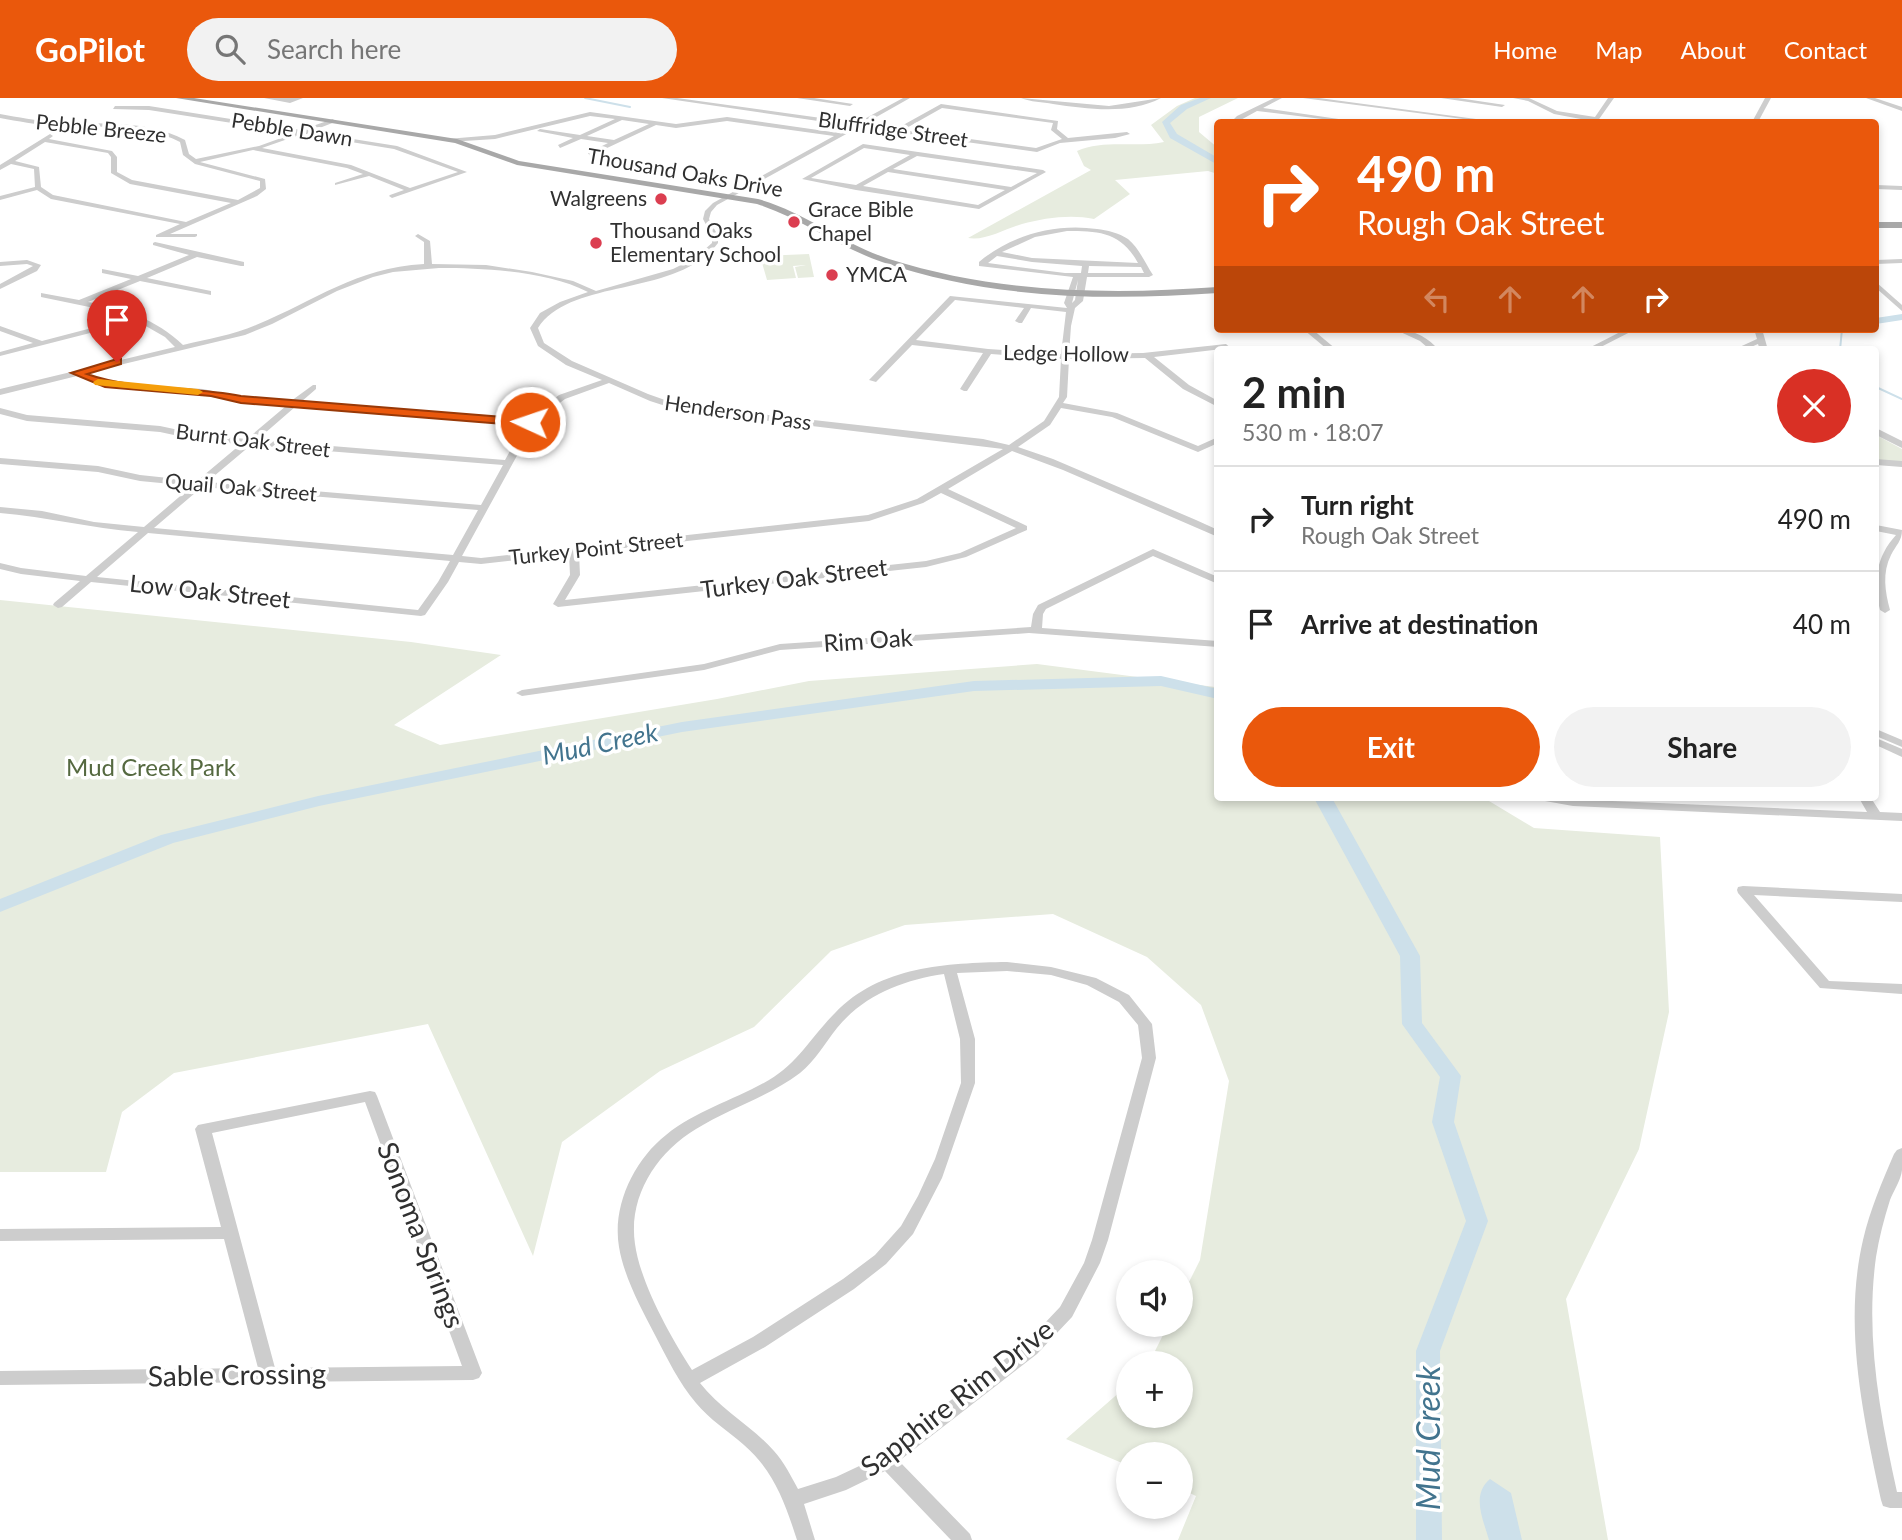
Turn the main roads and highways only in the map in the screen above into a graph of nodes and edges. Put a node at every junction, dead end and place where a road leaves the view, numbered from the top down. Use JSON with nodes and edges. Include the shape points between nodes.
{"nodes":[{"id":1,"x":180,"y":98,"type":"edge"},
{"id":2,"x":1879,"y":225,"type":"edge"},
{"id":3,"x":1902,"y":225,"type":"edge"},
{"id":4,"x":1214,"y":290,"type":"edge"}],
"edges":[{"from":1,"to":4,"type":"main road","name":"Thousand Oaks Drive","via":[[449,140],[517,163],[728,196],[794,213],[852,246],[912,268],[996,286],[1076,293]]},
{"from":2,"to":3,"type":"main road"}]}
